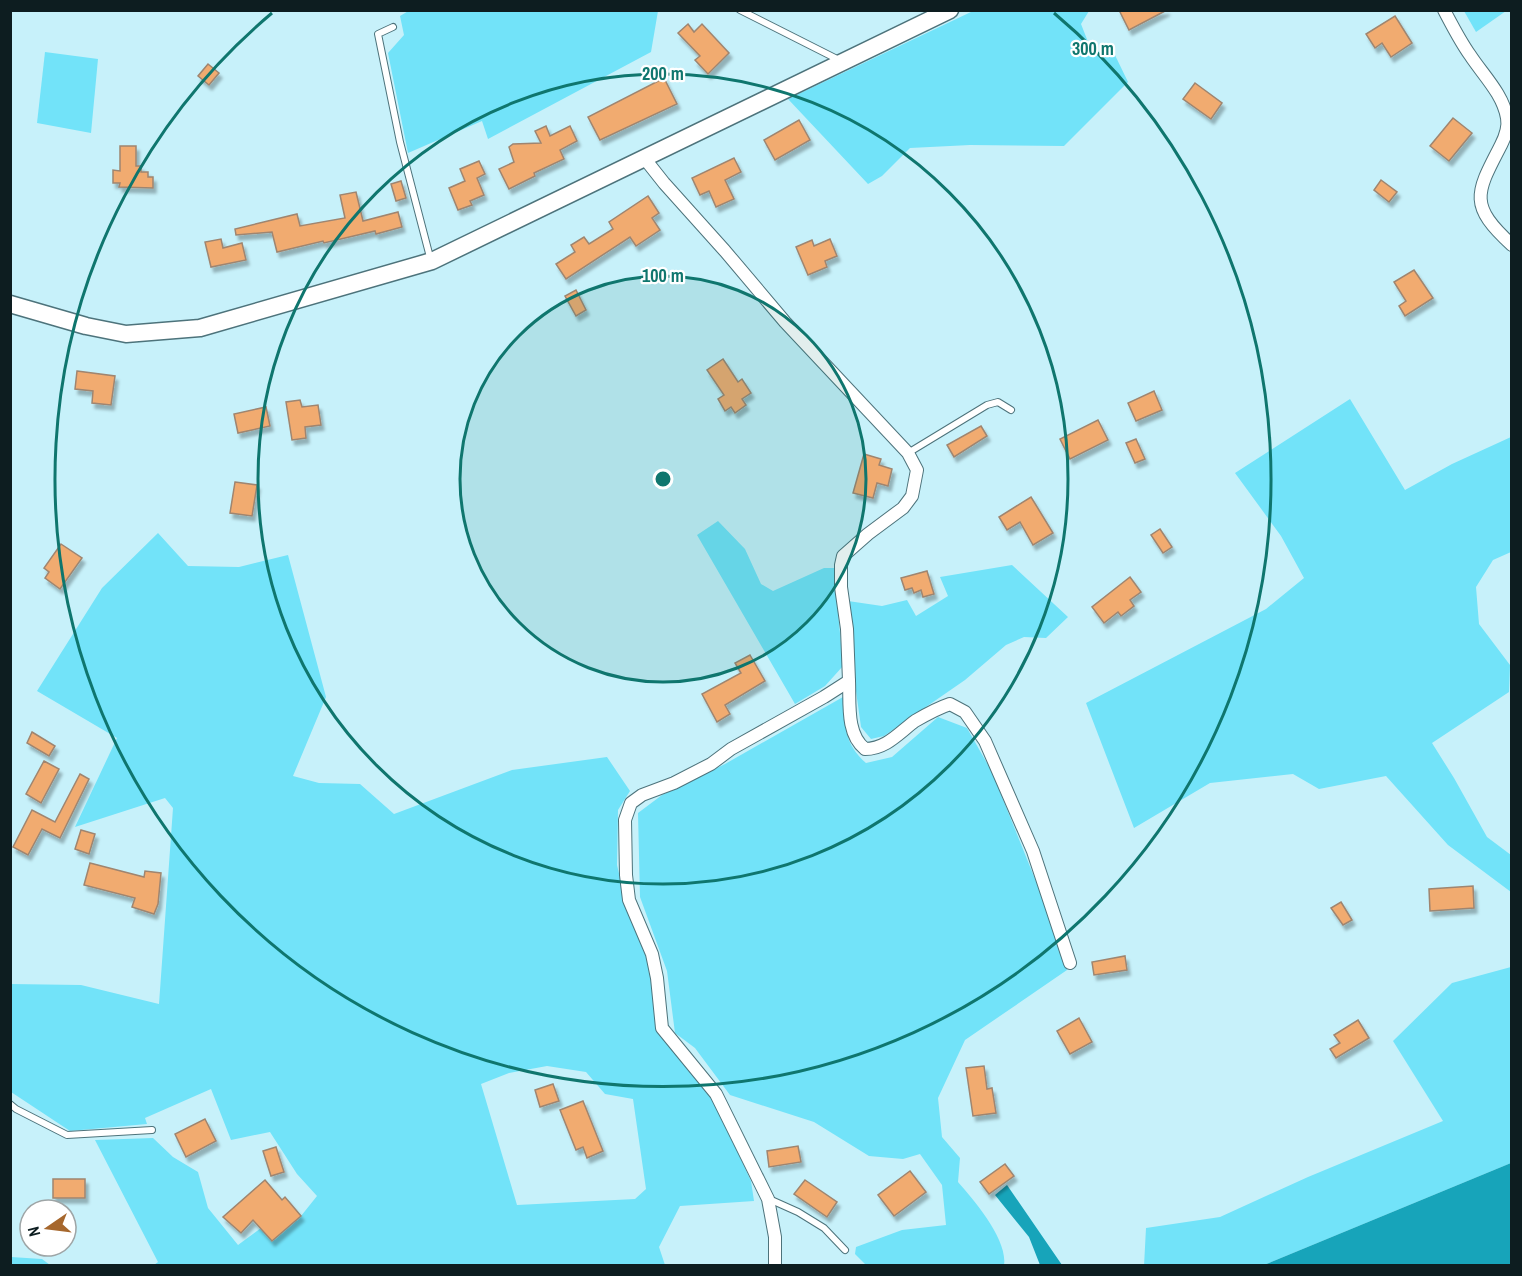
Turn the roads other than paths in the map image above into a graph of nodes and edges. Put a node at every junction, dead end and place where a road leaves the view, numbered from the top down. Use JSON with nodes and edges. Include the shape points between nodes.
{"nodes":[{"id":1,"x":740,"y":10,"type":"edge"},
{"id":2,"x":950,"y":10,"type":"edge"},
{"id":3,"x":1444,"y":10,"type":"edge"},
{"id":4,"x":393,"y":27,"type":"dead end"},
{"id":5,"x":843,"y":62,"type":"junction"},
{"id":6,"x":645,"y":159,"type":"junction"},
{"id":7,"x":1512,"y":245,"type":"edge"},
{"id":8,"x":432,"y":261,"type":"junction"},
{"id":9,"x":10,"y":304,"type":"edge"},
{"id":10,"x":1011,"y":410,"type":"dead end"},
{"id":11,"x":908,"y":453,"type":"junction"},
{"id":12,"x":849,"y":681,"type":"junction"},
{"id":13,"x":1070,"y":963,"type":"dead end"},
{"id":14,"x":10,"y":1104,"type":"edge"},
{"id":15,"x":152,"y":1130,"type":"dead end"},
{"id":16,"x":768,"y":1199,"type":"junction"},
{"id":17,"x":845,"y":1250,"type":"dead end"},
{"id":18,"x":775,"y":1266,"type":"edge"}],
"edges":[{"from":1,"to":5,"type":"lane"},
{"from":2,"to":5,"type":"street"},
{"from":3,"to":7,"type":"street","via":[[1506,112],[1507,130],[1480,194],[1489,223]]},
{"from":4,"to":8,"type":"lane","via":[[378,34],[400,142]]},
{"from":5,"to":6,"type":"street"},
{"from":6,"to":8,"type":"street"},
{"from":6,"to":11,"type":"street","via":[[785,322]]},
{"from":8,"to":9,"type":"street","via":[[200,328],[126,334]]},
{"from":10,"to":11,"type":"lane","via":[[998,402],[987,405]]},
{"from":11,"to":12,"type":"street","via":[[917,470],[912,496],[903,508],[843,555],[841,587]]},
{"from":12,"to":13,"type":"street","via":[[854,736],[865,749],[881,747],[915,722],[950,704],[964,712],[985,741],[1033,850]]},
{"from":12,"to":16,"type":"street","via":[[711,764],[642,795],[631,803],[625,820],[629,900],[652,954],[662,1028],[716,1094]]},
{"from":14,"to":15,"type":"lane","via":[[67,1135]]},
{"from":16,"to":17,"type":"lane","via":[[824,1228]]},
{"from":16,"to":18,"type":"street","via":[[775,1237]]}]}
